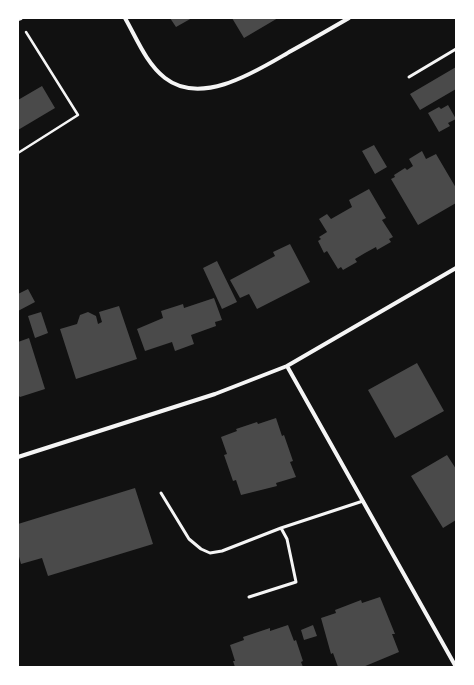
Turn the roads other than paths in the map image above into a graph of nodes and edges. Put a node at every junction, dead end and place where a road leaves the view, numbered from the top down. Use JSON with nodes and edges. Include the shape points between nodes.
{"nodes":[{"id":1,"x":126,"y":18,"type":"edge"},
{"id":2,"x":349,"y":18,"type":"edge"},
{"id":3,"x":456,"y":49,"type":"edge"},
{"id":4,"x":408,"y":77,"type":"dead end"},
{"id":5,"x":456,"y":268,"type":"edge"},
{"id":6,"x":287,"y":366,"type":"junction"},
{"id":7,"x":18,"y":457,"type":"edge"},
{"id":8,"x":161,"y":493,"type":"dead end"},
{"id":9,"x":363,"y":501,"type":"junction"},
{"id":10,"x":281,"y":528,"type":"junction"},
{"id":11,"x":249,"y":597,"type":"dead end"},
{"id":12,"x":456,"y":667,"type":"edge"}],
"edges":[{"from":1,"to":2,"type":"street","via":[[150,63],[166,79],[177,84],[206,88],[249,75]]},
{"from":3,"to":4,"type":"lane"},
{"from":5,"to":6,"type":"street"},
{"from":6,"to":7,"type":"street","via":[[215,394]]},
{"from":6,"to":9,"type":"street"},
{"from":8,"to":10,"type":"lane","via":[[189,539],[201,550],[210,553],[222,551]]},
{"from":9,"to":10,"type":"lane"},
{"from":9,"to":12,"type":"street"},
{"from":10,"to":11,"type":"lane","via":[[287,539],[296,582]]}]}
